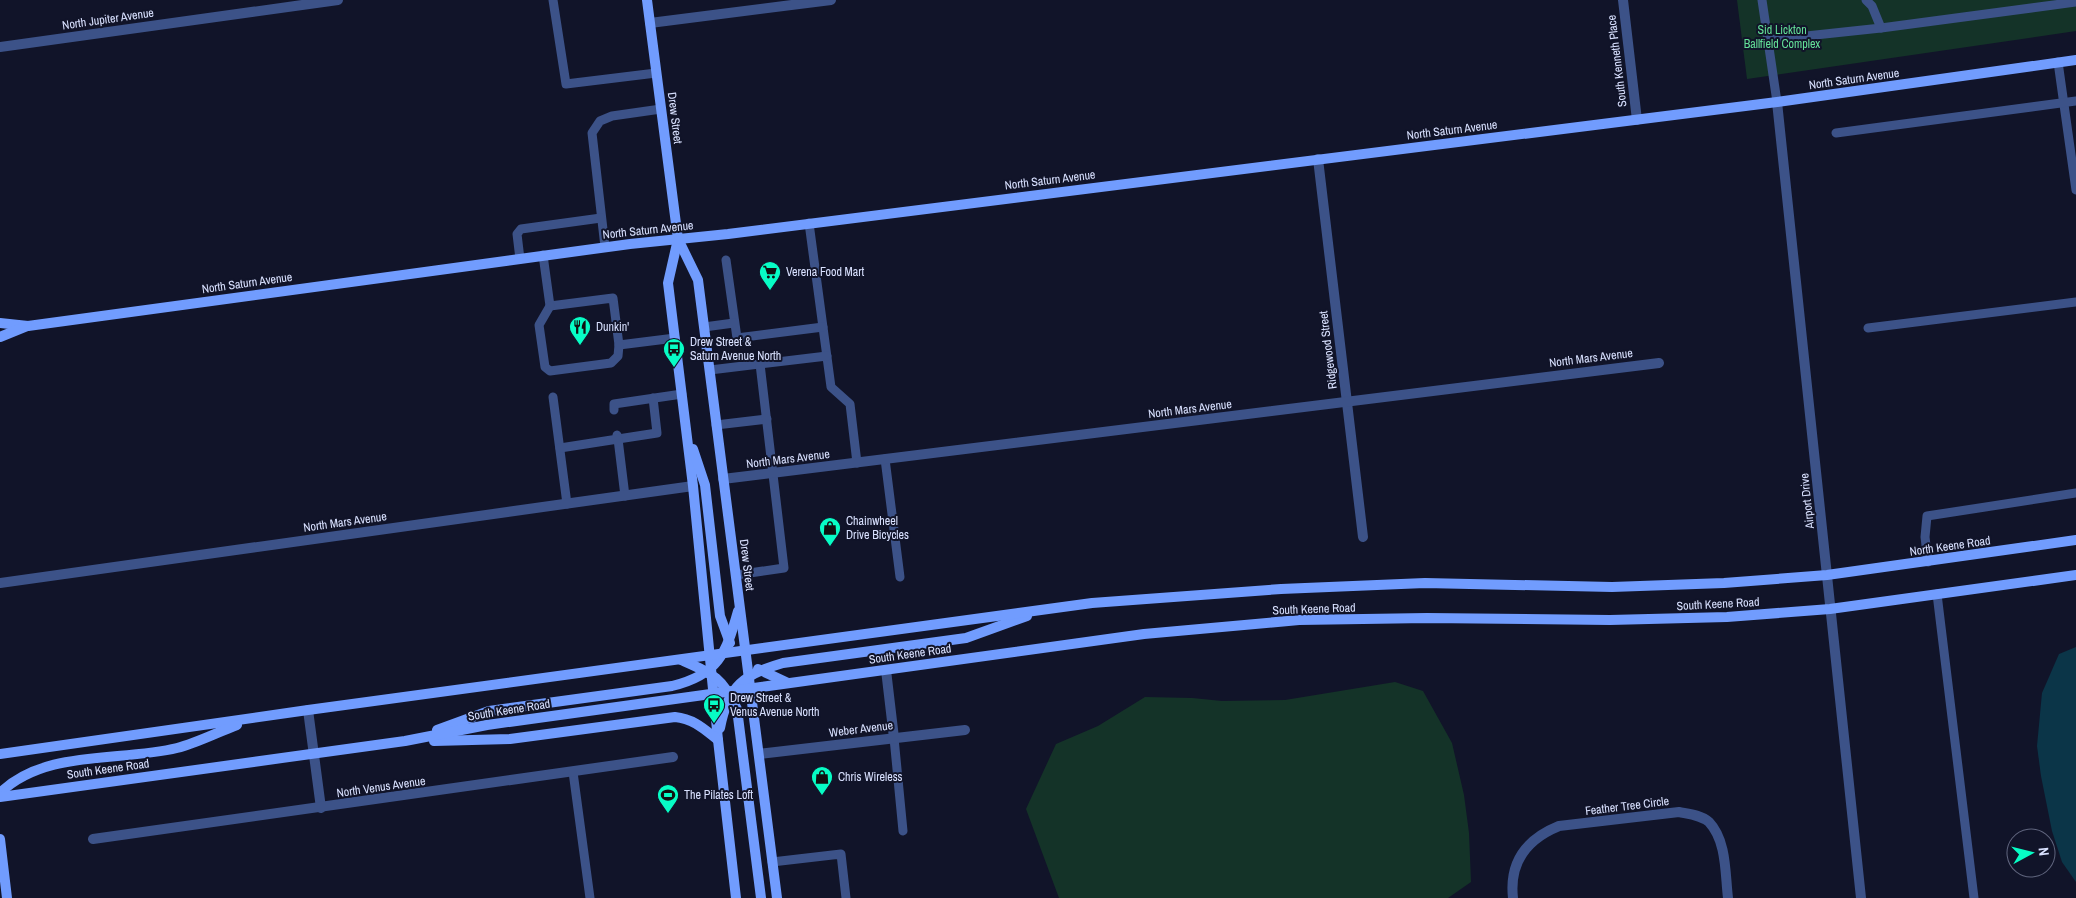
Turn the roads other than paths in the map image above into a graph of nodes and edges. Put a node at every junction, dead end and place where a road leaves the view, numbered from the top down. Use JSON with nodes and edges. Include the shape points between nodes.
{"nodes":[{"id":1,"x":338,"y":0,"type":"edge"},
{"id":2,"x":553,"y":0,"type":"edge"},
{"id":3,"x":647,"y":0,"type":"edge"},
{"id":4,"x":831,"y":0,"type":"edge"},
{"id":5,"x":1622,"y":0,"type":"edge"},
{"id":6,"x":1762,"y":0,"type":"edge"},
{"id":7,"x":1866,"y":0,"type":"edge"},
{"id":8,"x":2076,"y":2,"type":"edge"},
{"id":9,"x":650,"y":23,"type":"junction"},
{"id":10,"x":1881,"y":28,"type":"junction"},
{"id":11,"x":1768,"y":40,"type":"junction"},
{"id":12,"x":0,"y":47,"type":"edge"},
{"id":13,"x":2076,"y":60,"type":"edge"},
{"id":14,"x":2058,"y":62,"type":"junction"},
{"id":15,"x":656,"y":73,"type":"junction"},
{"id":16,"x":2076,"y":101,"type":"edge"},
{"id":17,"x":1777,"y":102,"type":"junction"},
{"id":18,"x":2064,"y":102,"type":"junction"},
{"id":19,"x":661,"y":109,"type":"junction"},
{"id":20,"x":1637,"y":120,"type":"junction"},
{"id":21,"x":1836,"y":132,"type":"dead end"},
{"id":22,"x":1318,"y":160,"type":"junction"},
{"id":23,"x":2076,"y":190,"type":"edge"},
{"id":24,"x":601,"y":218,"type":"junction"},
{"id":25,"x":809,"y":223,"type":"junction"},
{"id":26,"x":678,"y":239,"type":"junction"},
{"id":27,"x":604,"y":247,"type":"junction"},
{"id":28,"x":543,"y":256,"type":"junction"},
{"id":29,"x":520,"y":259,"type":"junction"},
{"id":30,"x":726,"y":260,"type":"dead end"},
{"id":31,"x":2076,"y":302,"type":"edge"},
{"id":32,"x":550,"y":306,"type":"junction"},
{"id":33,"x":0,"y":323,"type":"edge"},
{"id":34,"x":734,"y":323,"type":"junction"},
{"id":35,"x":28,"y":326,"type":"junction"},
{"id":36,"x":704,"y":327,"type":"junction"},
{"id":37,"x":823,"y":327,"type":"junction"},
{"id":38,"x":1868,"y":328,"type":"dead end"},
{"id":39,"x":0,"y":337,"type":"edge"},
{"id":40,"x":675,"y":338,"type":"junction"},
{"id":41,"x":620,"y":345,"type":"junction"},
{"id":42,"x":827,"y":356,"type":"junction"},
{"id":43,"x":1659,"y":363,"type":"dead end"},
{"id":44,"x":760,"y":364,"type":"junction"},
{"id":45,"x":710,"y":370,"type":"junction"},
{"id":46,"x":682,"y":394,"type":"junction"},
{"id":47,"x":553,"y":397,"type":"dead end"},
{"id":48,"x":653,"y":398,"type":"junction"},
{"id":49,"x":1347,"y":402,"type":"junction"},
{"id":50,"x":614,"y":410,"type":"dead end"},
{"id":51,"x":766,"y":419,"type":"junction"},
{"id":52,"x":716,"y":425,"type":"junction"},
{"id":53,"x":686,"y":427,"type":"junction"},
{"id":54,"x":617,"y":436,"type":"junction"},
{"id":55,"x":560,"y":448,"type":"junction"},
{"id":56,"x":885,"y":459,"type":"junction"},
{"id":57,"x":857,"y":463,"type":"junction"},
{"id":58,"x":774,"y":473,"type":"junction"},
{"id":59,"x":723,"y":479,"type":"junction"},
{"id":60,"x":693,"y":486,"type":"junction"},
{"id":61,"x":2076,"y":493,"type":"edge"},
{"id":62,"x":625,"y":496,"type":"junction"},
{"id":63,"x":567,"y":504,"type":"junction"},
{"id":64,"x":1363,"y":537,"type":"dead end"},
{"id":65,"x":2076,"y":540,"type":"edge"},
{"id":66,"x":1928,"y":562,"type":"junction"},
{"id":67,"x":736,"y":575,"type":"junction"},
{"id":68,"x":1827,"y":575,"type":"junction"},
{"id":69,"x":2076,"y":575,"type":"edge"},
{"id":70,"x":900,"y":577,"type":"dead end"},
{"id":71,"x":0,"y":583,"type":"edge"},
{"id":72,"x":1938,"y":594,"type":"junction"},
{"id":73,"x":739,"y":606,"type":"junction"},
{"id":74,"x":1047,"y":609,"type":"junction"},
{"id":75,"x":1830,"y":609,"type":"junction"},
{"id":76,"x":730,"y":642,"type":"junction"},
{"id":77,"x":740,"y":652,"type":"junction"},
{"id":78,"x":723,"y":654,"type":"junction"},
{"id":79,"x":710,"y":656,"type":"junction"},
{"id":80,"x":681,"y":660,"type":"junction"},
{"id":81,"x":747,"y":665,"type":"junction"},
{"id":82,"x":759,"y":670,"type":"junction"},
{"id":83,"x":886,"y":670,"type":"junction"},
{"id":84,"x":710,"y":671,"type":"junction"},
{"id":85,"x":749,"y":676,"type":"junction"},
{"id":86,"x":788,"y":683,"type":"junction"},
{"id":87,"x":751,"y":688,"type":"junction"},
{"id":88,"x":731,"y":693,"type":"junction"},
{"id":89,"x":714,"y":694,"type":"junction"},
{"id":90,"x":308,"y":710,"type":"junction"},
{"id":91,"x":255,"y":718,"type":"junction"},
{"id":92,"x":965,"y":730,"type":"dead end"},
{"id":93,"x":894,"y":738,"type":"junction"},
{"id":94,"x":718,"y":740,"type":"junction"},
{"id":95,"x":405,"y":741,"type":"junction"},
{"id":96,"x":314,"y":753,"type":"junction"},
{"id":97,"x":0,"y":754,"type":"edge"},
{"id":98,"x":759,"y":754,"type":"junction"},
{"id":99,"x":673,"y":757,"type":"dead end"},
{"id":100,"x":573,"y":772,"type":"junction"},
{"id":101,"x":0,"y":793,"type":"edge"},
{"id":102,"x":0,"y":797,"type":"edge"},
{"id":103,"x":321,"y":808,"type":"junction"},
{"id":104,"x":903,"y":831,"type":"dead end"},
{"id":105,"x":0,"y":839,"type":"edge"},
{"id":106,"x":93,"y":839,"type":"dead end"},
{"id":107,"x":772,"y":862,"type":"junction"},
{"id":108,"x":7,"y":898,"type":"edge"},
{"id":109,"x":590,"y":898,"type":"edge"},
{"id":110,"x":736,"y":898,"type":"edge"},
{"id":111,"x":761,"y":898,"type":"edge"},
{"id":112,"x":777,"y":898,"type":"edge"},
{"id":113,"x":846,"y":898,"type":"edge"},
{"id":114,"x":1513,"y":898,"type":"edge"},
{"id":115,"x":1728,"y":898,"type":"edge"},
{"id":116,"x":1861,"y":898,"type":"edge"},
{"id":117,"x":1974,"y":898,"type":"edge"}],
"edges":[{"from":1,"to":12,"type":"street","name":"North Jupiter Avenue"},
{"from":2,"to":15,"type":"lane","via":[[566,84]]},
{"from":3,"to":9,"type":"main road","name":"Drew Street"},
{"from":4,"to":9,"type":"street"},
{"from":5,"to":20,"type":"street","name":"South Kenneth Place"},
{"from":6,"to":11,"type":"lane"},
{"from":7,"to":10,"type":"lane"},
{"from":8,"to":10,"type":"lane"},
{"from":9,"to":15,"type":"main road","name":"Drew Street"},
{"from":10,"to":11,"type":"lane"},
{"from":11,"to":17,"type":"lane"},
{"from":13,"to":14,"type":"main road","name":"North Saturn Avenue"},
{"from":14,"to":17,"type":"main road","name":"North Saturn Avenue"},
{"from":14,"to":18,"type":"lane"},
{"from":15,"to":19,"type":"main road","name":"Drew Street"},
{"from":16,"to":18,"type":"lane"},
{"from":17,"to":20,"type":"main road","name":"North Saturn Avenue"},
{"from":17,"to":68,"type":"street","name":"Airport Drive"},
{"from":18,"to":21,"type":"lane"},
{"from":18,"to":23,"type":"lane"},
{"from":19,"to":24,"type":"lane","via":[[612,116],[600,121],[592,134]]},
{"from":19,"to":26,"type":"main road","name":"Drew Street"},
{"from":20,"to":22,"type":"main road","name":"North Saturn Avenue"},
{"from":22,"to":25,"type":"main road","name":"North Saturn Avenue"},
{"from":22,"to":49,"type":"street","name":"Ridgewood Street"},
{"from":24,"to":27,"type":"lane"},
{"from":24,"to":29,"type":"lane","via":[[521,229],[517,234]]},
{"from":25,"to":26,"type":"main road","name":"North Saturn Avenue"},
{"from":25,"to":37,"type":"lane"},
{"from":26,"to":27,"type":"main road","name":"North Saturn Avenue"},
{"from":26,"to":36,"type":"main road","name":"Drew Street","via":[[698,280]]},
{"from":26,"to":40,"type":"main road","name":"Drew Street","via":[[668,283]]},
{"from":27,"to":28,"type":"main road","name":"North Saturn Avenue"},
{"from":28,"to":29,"type":"main road","name":"North Saturn Avenue"},
{"from":28,"to":32,"type":"lane"},
{"from":29,"to":35,"type":"main road","name":"North Saturn Avenue"},
{"from":30,"to":34,"type":"lane"},
{"from":31,"to":38,"type":"lane"},
{"from":32,"to":41,"type":"lane","via":[[613,298]]},
{"from":32,"to":41,"type":"lane","via":[[540,325],[545,367],[550,371],[611,362],[618,356]]},
{"from":33,"to":35,"type":"main road","name":"North Saturn Avenue"},
{"from":34,"to":36,"type":"lane"},
{"from":34,"to":37,"type":"lane","via":[[739,339]]},
{"from":35,"to":39,"type":"main road","name":"North Saturn Avenue"},
{"from":36,"to":45,"type":"main road","name":"Drew Street"},
{"from":37,"to":42,"type":"lane"},
{"from":40,"to":41,"type":"lane"},
{"from":40,"to":46,"type":"main road","name":"Drew Street"},
{"from":42,"to":44,"type":"lane"},
{"from":42,"to":57,"type":"lane","via":[[831,387],[850,404]]},
{"from":43,"to":49,"type":"street","name":"North Mars Avenue"},
{"from":44,"to":45,"type":"lane"},
{"from":44,"to":51,"type":"lane"},
{"from":45,"to":52,"type":"main road","name":"Drew Street"},
{"from":46,"to":48,"type":"lane"},
{"from":46,"to":53,"type":"main road","name":"Drew Street"},
{"from":47,"to":55,"type":"lane"},
{"from":48,"to":50,"type":"lane","via":[[633,404],[614,404]]},
{"from":48,"to":54,"type":"lane","via":[[657,433]]},
{"from":49,"to":56,"type":"street","name":"North Mars Avenue"},
{"from":49,"to":64,"type":"street","name":"Ridgewood Street"},
{"from":51,"to":52,"type":"lane"},
{"from":51,"to":58,"type":"lane"},
{"from":52,"to":59,"type":"main road","name":"Drew Street"},
{"from":53,"to":60,"type":"main road","name":"Drew Street"},
{"from":53,"to":76,"type":"main road","via":[[705,485],[720,616]]},
{"from":54,"to":55,"type":"lane"},
{"from":54,"to":62,"type":"lane"},
{"from":55,"to":63,"type":"lane"},
{"from":56,"to":57,"type":"street","name":"North Mars Avenue"},
{"from":56,"to":70,"type":"lane"},
{"from":57,"to":58,"type":"street","name":"North Mars Avenue"},
{"from":58,"to":59,"type":"street","name":"North Mars Avenue"},
{"from":58,"to":67,"type":"lane","via":[[784,568]]},
{"from":59,"to":67,"type":"main road","name":"Drew Street"},
{"from":60,"to":62,"type":"street","name":"North Mars Avenue"},
{"from":60,"to":79,"type":"main road","name":"Drew Street"},
{"from":61,"to":66,"type":"lane","via":[[1927,516]]},
{"from":62,"to":63,"type":"street","name":"North Mars Avenue"},
{"from":63,"to":71,"type":"street","name":"North Mars Avenue"},
{"from":65,"to":66,"type":"main road","name":"North Keene Road"},
{"from":66,"to":68,"type":"main road","name":"North Keene Road"},
{"from":67,"to":73,"type":"main road","name":"Drew Street"},
{"from":68,"to":74,"type":"main road","name":"South Keene Road","via":[[1612,587],[1425,583],[1282,588]]},
{"from":68,"to":75,"type":"street","name":"Airport Drive"},
{"from":69,"to":72,"type":"main road"},
{"from":72,"to":75,"type":"main road"},
{"from":72,"to":117,"type":"lane"},
{"from":73,"to":76,"type":"main road"},
{"from":73,"to":77,"type":"main road","name":"Drew Street"},
{"from":74,"to":77,"type":"main road","name":"South Keene Road"},
{"from":74,"to":82,"type":"main road","via":[[966,638],[783,663]]},
{"from":75,"to":83,"type":"main road","name":"South Keene Road","via":[[1726,617],[1610,620],[1299,620],[1144,634]]},
{"from":75,"to":116,"type":"street","name":"Airport Drive"},
{"from":76,"to":77,"type":"main road"},
{"from":76,"to":78,"type":"main road"},
{"from":77,"to":78,"type":"main road","name":"South Keene Road"},
{"from":77,"to":81,"type":"main road","name":"Drew Street"},
{"from":78,"to":79,"type":"main road","name":"South Keene Road"},
{"from":78,"to":84,"type":"main road"},
{"from":79,"to":80,"type":"main road","name":"South Keene Road"},
{"from":79,"to":84,"type":"main road","name":"Drew Street"},
{"from":80,"to":84,"type":"main road"},
{"from":80,"to":90,"type":"main road","name":"South Keene Road"},
{"from":81,"to":82,"type":"main road"},
{"from":81,"to":85,"type":"main road","name":"Drew Street"},
{"from":82,"to":85,"type":"main road"},
{"from":82,"to":86,"type":"main road"},
{"from":83,"to":86,"type":"main road","name":"South Keene Road"},
{"from":83,"to":93,"type":"street"},
{"from":84,"to":88,"type":"main road"},
{"from":84,"to":89,"type":"main road","name":"Drew Street"},
{"from":84,"to":95,"type":"main road","via":[[672,686],[489,712]]},
{"from":85,"to":87,"type":"main road","name":"Drew Street"},
{"from":85,"to":88,"type":"main road"},
{"from":86,"to":87,"type":"main road","name":"South Keene Road"},
{"from":87,"to":88,"type":"main road","name":"South Keene Road"},
{"from":87,"to":98,"type":"main road","name":"Drew Street"},
{"from":88,"to":89,"type":"main road","name":"South Keene Road"},
{"from":88,"to":94,"type":"main road","via":[[722,716]]},
{"from":88,"to":111,"type":"main road","via":[[742,736]]},
{"from":89,"to":94,"type":"main road","name":"Drew Street"},
{"from":89,"to":95,"type":"main road","name":"South Keene Road","via":[[487,725]]},
{"from":90,"to":91,"type":"main road","name":"South Keene Road"},
{"from":90,"to":96,"type":"street"},
{"from":91,"to":97,"type":"main road","name":"South Keene Road"},
{"from":91,"to":101,"type":"main road","via":[[178,748],[44,766],[10,783]]},
{"from":92,"to":93,"type":"street","name":"Weber Avenue"},
{"from":93,"to":98,"type":"street","name":"Weber Avenue"},
{"from":93,"to":104,"type":"lane"},
{"from":94,"to":95,"type":"main road","via":[[700,725],[675,717],[510,739]]},
{"from":94,"to":110,"type":"main road","name":"Drew Street"},
{"from":95,"to":96,"type":"main road","name":"South Keene Road"},
{"from":96,"to":102,"type":"main road","name":"South Keene Road"},
{"from":96,"to":103,"type":"street"},
{"from":98,"to":107,"type":"main road","name":"Drew Street"},
{"from":99,"to":100,"type":"street","name":"North Venus Avenue"},
{"from":100,"to":103,"type":"street","name":"North Venus Avenue"},
{"from":100,"to":109,"type":"lane"},
{"from":103,"to":106,"type":"street","name":"North Venus Avenue"},
{"from":105,"to":108,"type":"main road"},
{"from":107,"to":112,"type":"main road","name":"Drew Street"},
{"from":107,"to":113,"type":"lane","via":[[841,854]]},
{"from":114,"to":115,"type":"street","name":"Feather Tree Circle","via":[[1515,868],[1526,848],[1543,833],[1560,826],[1679,812],[1695,814],[1708,821],[1717,833],[1722,847]]}]}
